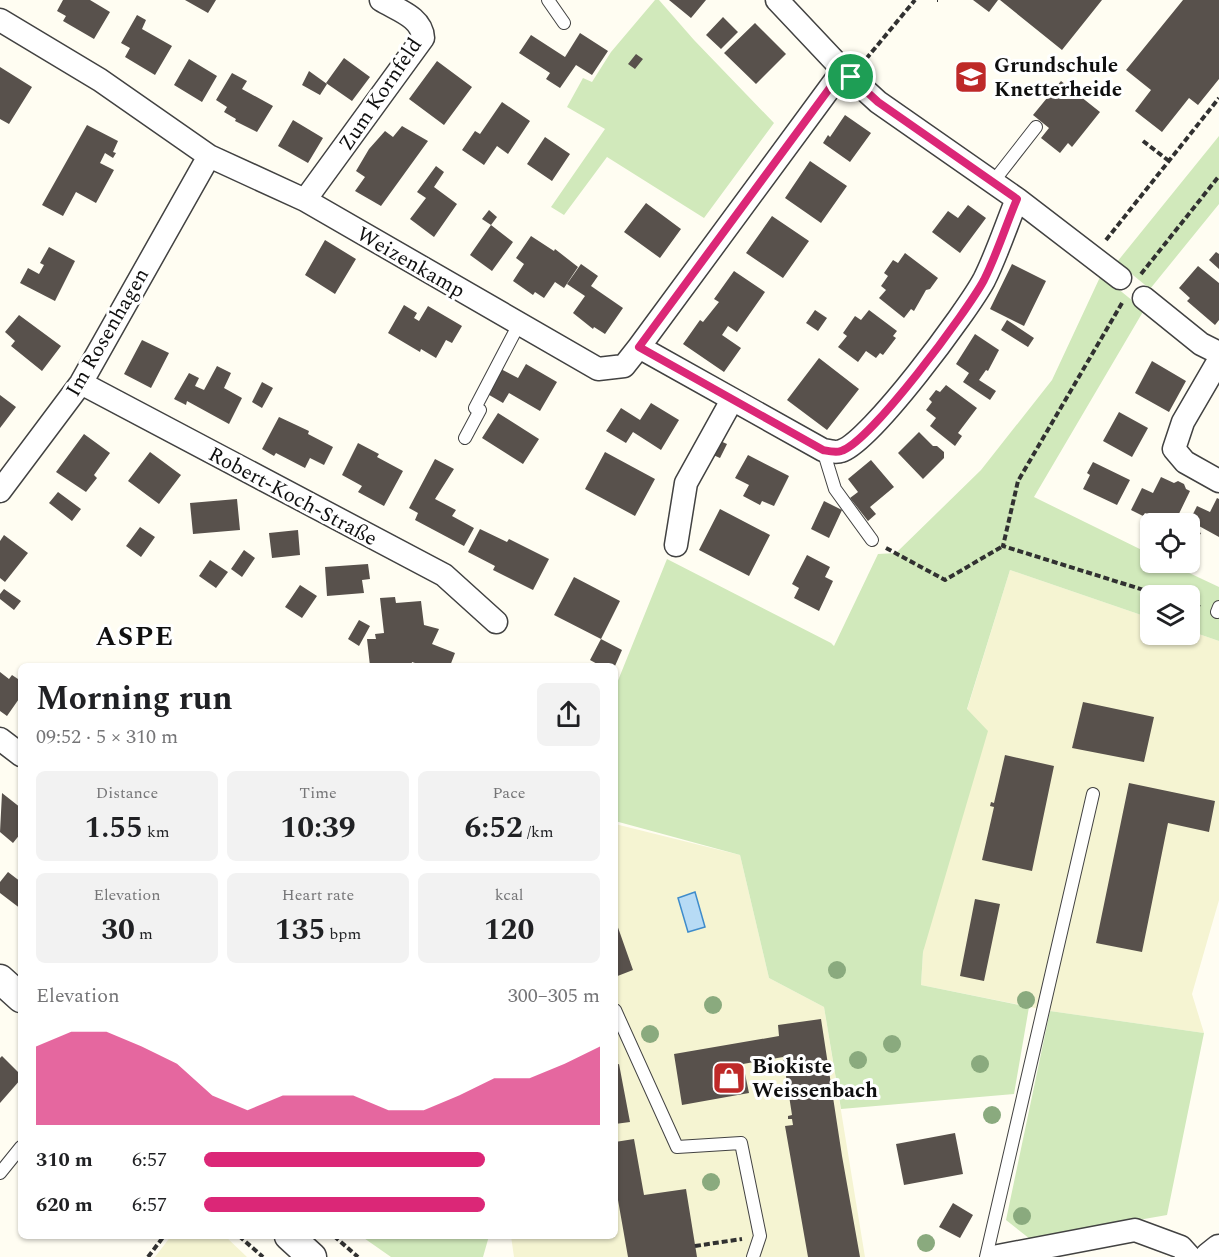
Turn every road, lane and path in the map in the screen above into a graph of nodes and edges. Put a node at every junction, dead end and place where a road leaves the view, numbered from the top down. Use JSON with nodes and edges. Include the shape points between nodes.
{"nodes":[{"id":1,"x":381,"y":0,"type":"edge"},
{"id":2,"x":548,"y":0,"type":"edge"},
{"id":3,"x":777,"y":0,"type":"edge"},
{"id":4,"x":915,"y":0,"type":"edge"},
{"id":5,"x":564,"y":23,"type":"dead end"},
{"id":6,"x":3,"y":28,"type":"edge"},
{"id":7,"x":843,"y":70,"type":"junction"},
{"id":8,"x":861,"y":86,"type":"junction"},
{"id":9,"x":1219,"y":98,"type":"edge"},
{"id":10,"x":1036,"y":126,"type":"dead end"},
{"id":11,"x":1143,"y":141,"type":"dead end"},
{"id":12,"x":209,"y":156,"type":"junction"},
{"id":13,"x":1168,"y":161,"type":"junction"},
{"id":14,"x":1219,"y":176,"type":"edge"},
{"id":15,"x":993,"y":182,"type":"junction"},
{"id":16,"x":1017,"y":199,"type":"junction"},
{"id":17,"x":305,"y":200,"type":"junction"},
{"id":18,"x":1092,"y":258,"type":"junction"},
{"id":19,"x":1131,"y":288,"type":"junction"},
{"id":20,"x":519,"y":324,"type":"junction"},
{"id":21,"x":639,"y":347,"type":"junction"},
{"id":22,"x":1219,"y":353,"type":"edge"},
{"id":23,"x":1219,"y":360,"type":"edge"},
{"id":24,"x":81,"y":384,"type":"junction"},
{"id":25,"x":732,"y":400,"type":"junction"},
{"id":26,"x":465,"y":438,"type":"dead end"},
{"id":27,"x":832,"y":451,"type":"junction"},
{"id":28,"x":1219,"y":481,"type":"edge"},
{"id":29,"x":0,"y":490,"type":"edge"},
{"id":30,"x":872,"y":540,"type":"joint"},
{"id":31,"x":676,"y":545,"type":"dead end"},
{"id":32,"x":1003,"y":546,"type":"junction"},
{"id":33,"x":1140,"y":589,"type":"edge"},
{"id":34,"x":496,"y":622,"type":"dead end"},
{"id":35,"x":0,"y":739,"type":"edge"},
{"id":36,"x":18,"y":753,"type":"edge"},
{"id":37,"x":1093,"y":794,"type":"dead end"},
{"id":38,"x":0,"y":979,"type":"edge"},
{"id":39,"x":18,"y":995,"type":"edge"},
{"id":40,"x":618,"y":1017,"type":"edge"},
{"id":41,"x":18,"y":1151,"type":"edge"},
{"id":42,"x":0,"y":1173,"type":"edge"},
{"id":43,"x":760,"y":1236,"type":"junction"},
{"id":44,"x":162,"y":1239,"type":"edge"},
{"id":45,"x":242,"y":1239,"type":"edge"},
{"id":46,"x":292,"y":1239,"type":"edge"},
{"id":47,"x":337,"y":1239,"type":"edge"},
{"id":48,"x":695,"y":1246,"type":"dead end"},
{"id":49,"x":1219,"y":1249,"type":"edge"},
{"id":50,"x":148,"y":1257,"type":"edge"},
{"id":51,"x":263,"y":1257,"type":"edge"},
{"id":52,"x":312,"y":1257,"type":"edge"},
{"id":53,"x":358,"y":1257,"type":"edge"},
{"id":54,"x":753,"y":1257,"type":"edge"},
{"id":55,"x":986,"y":1257,"type":"edge"},
{"id":56,"x":993,"y":1257,"type":"edge"},
{"id":57,"x":1190,"y":1257,"type":"edge"},
{"id":58,"x":1209,"y":1257,"type":"edge"}],
"edges":[{"from":1,"to":17,"type":"street","name":"Zum Kornfeld","via":[[416,20],[423,38]]},
{"from":2,"to":5,"type":"lane"},
{"from":3,"to":7,"type":"street"},
{"from":4,"to":8,"type":"path","via":[[862,64]]},
{"from":6,"to":12,"type":"street","name":"Weizenkamp","via":[[100,80]]},
{"from":7,"to":8,"type":"street"},
{"from":7,"to":21,"type":"street","name":"Weizenkamp"},
{"from":8,"to":15,"type":"street","via":[[911,127]]},
{"from":9,"to":13,"type":"path"},
{"from":10,"to":15,"type":"lane"},
{"from":11,"to":13,"type":"path"},
{"from":12,"to":17,"type":"street","name":"Weizenkamp"},
{"from":12,"to":24,"type":"street","name":"Im Rosenhagen"},
{"from":13,"to":18,"type":"path"},
{"from":14,"to":19,"type":"path"},
{"from":15,"to":16,"type":"street"},
{"from":16,"to":18,"type":"street"},
{"from":16,"to":27,"type":"street","via":[[984,280],[962,314],[895,402],[860,440]]},
{"from":17,"to":20,"type":"street","name":"Weizenkamp"},
{"from":18,"to":19,"type":"street"},
{"from":19,"to":22,"type":"street","via":[[1201,344]]},
{"from":19,"to":32,"type":"path","via":[[1018,481]]},
{"from":20,"to":21,"type":"street","name":"Weizenkamp","via":[[598,369],[624,366]]},
{"from":20,"to":26,"type":"lane","via":[[475,408],[480,410]]},
{"from":21,"to":25,"type":"street"},
{"from":23,"to":28,"type":"street","via":[[1184,422],[1174,449],[1185,462]]},
{"from":24,"to":29,"type":"street","name":"Im Rosenhagen"},
{"from":24,"to":34,"type":"street","name":"Robert-Koch-Straße","via":[[444,575]]},
{"from":25,"to":27,"type":"street"},
{"from":25,"to":31,"type":"street","via":[[686,483]]},
{"from":27,"to":30,"type":"lane","via":[[835,489]]},
{"from":30,"to":32,"type":"path","via":[[945,580]]},
{"from":32,"to":33,"type":"path"},
{"from":35,"to":36,"type":"street"},
{"from":37,"to":55,"type":"lane"},
{"from":38,"to":39,"type":"street"},
{"from":40,"to":43,"type":"lane","via":[[677,1147],[741,1143]]},
{"from":41,"to":42,"type":"lane"},
{"from":43,"to":48,"type":"path"},
{"from":43,"to":54,"type":"lane"},
{"from":44,"to":50,"type":"path"},
{"from":45,"to":51,"type":"path"},
{"from":46,"to":52,"type":"street"},
{"from":47,"to":53,"type":"path"},
{"from":49,"to":58,"type":"street"},
{"from":56,"to":57,"type":"street","via":[[1135,1230],[1181,1247]]}]}
